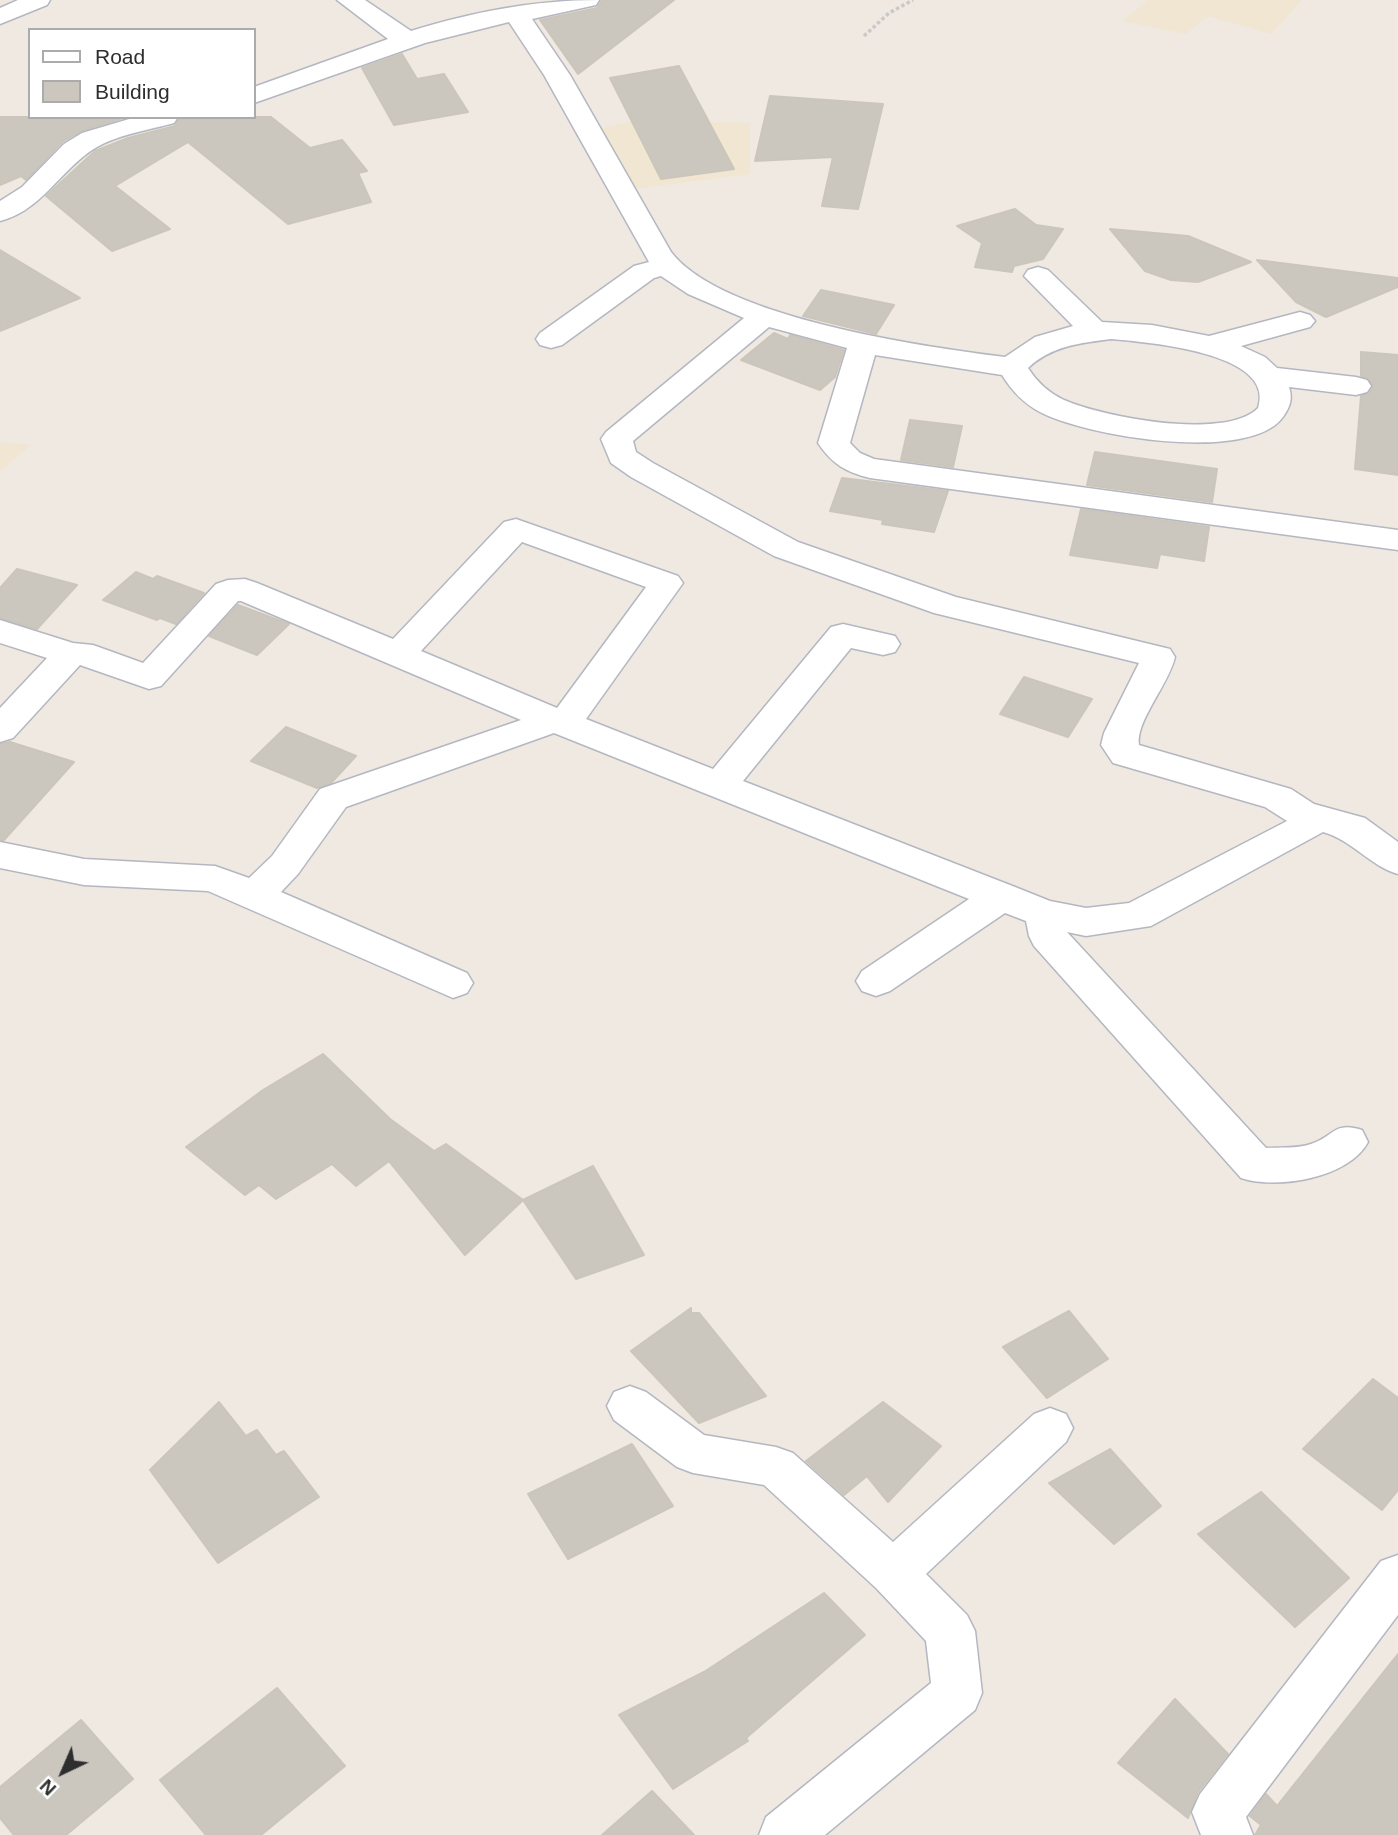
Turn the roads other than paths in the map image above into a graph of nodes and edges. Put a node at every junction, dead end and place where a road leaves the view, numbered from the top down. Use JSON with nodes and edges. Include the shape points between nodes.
{"nodes":[{"id":1,"x":38,"y":0,"type":"edge"},
{"id":2,"x":349,"y":0,"type":"edge"},
{"id":3,"x":587,"y":0,"type":"edge"},
{"id":4,"x":517,"y":15,"type":"junction"},
{"id":5,"x":0,"y":18,"type":"edge"},
{"id":6,"x":407,"y":40,"type":"junction"},
{"id":7,"x":256,"y":93,"type":"edge"},
{"id":8,"x":158,"y":119,"type":"edge"},
{"id":9,"x":0,"y":213,"type":"edge"},
{"id":10,"x":666,"y":266,"type":"junction"},
{"id":11,"x":1038,"y":276,"type":"dead end"},
{"id":12,"x":764,"y":316,"type":"junction"},
{"id":13,"x":1300,"y":321,"type":"dead end"},
{"id":14,"x":1095,"y":332,"type":"junction"},
{"id":15,"x":551,"y":339,"type":"dead end"},
{"id":16,"x":863,"y":345,"type":"junction"},
{"id":17,"x":1210,"y":345,"type":"junction"},
{"id":18,"x":1012,"y":367,"type":"junction"},
{"id":19,"x":1270,"y":376,"type":"junction"},
{"id":20,"x":1356,"y":386,"type":"dead end"},
{"id":21,"x":1398,"y":540,"type":"edge"},
{"id":22,"x":0,"y":631,"type":"edge"},
{"id":23,"x":883,"y":644,"type":"dead end"},
{"id":24,"x":71,"y":654,"type":"junction"},
{"id":25,"x":397,"y":656,"type":"junction"},
{"id":26,"x":558,"y":721,"type":"junction"},
{"id":27,"x":0,"y":730,"type":"edge"},
{"id":28,"x":720,"y":785,"type":"junction"},
{"id":29,"x":1301,"y":813,"type":"junction"},
{"id":30,"x":0,"y":855,"type":"edge"},
{"id":31,"x":1398,"y":861,"type":"edge"},
{"id":32,"x":253,"y":897,"type":"junction"},
{"id":33,"x":1000,"y":897,"type":"junction"},
{"id":34,"x":1044,"y":914,"type":"junction"},
{"id":35,"x":876,"y":981,"type":"dead end"},
{"id":36,"x":453,"y":983,"type":"dead end"},
{"id":37,"x":1347,"y":1143,"type":"dead end"},
{"id":38,"x":630,"y":1406,"type":"dead end"},
{"id":39,"x":1050,"y":1428,"type":"dead end"},
{"id":40,"x":893,"y":1573,"type":"junction"},
{"id":41,"x":1398,"y":1577,"type":"edge"},
{"id":42,"x":785,"y":1835,"type":"edge"},
{"id":43,"x":1227,"y":1835,"type":"edge"}],
"edges":[{"from":1,"to":5,"type":"street"},
{"from":2,"to":6,"type":"street"},
{"from":3,"to":4,"type":"street"},
{"from":4,"to":6,"type":"street"},
{"from":4,"to":10,"type":"street","via":[[558,75]]},
{"from":6,"to":7,"type":"street"},
{"from":8,"to":9,"type":"street","via":[[91,139],[32,193]]},
{"from":10,"to":12,"type":"street","via":[[685,283]]},
{"from":10,"to":15,"type":"street","via":[[644,272]]},
{"from":11,"to":14,"type":"street"},
{"from":12,"to":16,"type":"street"},
{"from":12,"to":29,"type":"street","via":[[617,439],[622,456],[786,549],[946,605],[1158,657],[1156,672],[1121,732],[1119,746],[1126,754],[1278,799]]},
{"from":13,"to":17,"type":"street"},
{"from":14,"to":17,"type":"street","via":[[1148,333]]},
{"from":14,"to":18,"type":"street","via":[[1045,342],[1026,352]]},
{"from":16,"to":18,"type":"street"},
{"from":16,"to":21,"type":"street","via":[[834,443],[851,462]]},
{"from":17,"to":19,"type":"street"},
{"from":18,"to":19,"type":"street","via":[[1027,391],[1079,418],[1168,433],[1228,431],[1257,423],[1271,413],[1277,401]]},
{"from":19,"to":20,"type":"street"},
{"from":22,"to":24,"type":"street"},
{"from":23,"to":28,"type":"street","via":[[843,635]]},
{"from":24,"to":25,"type":"street","via":[[80,653],[149,678],[228,591],[245,590]]},
{"from":24,"to":27,"type":"street"},
{"from":25,"to":26,"type":"street"},
{"from":25,"to":26,"type":"street","via":[[516,528],[666,583]]},
{"from":26,"to":28,"type":"street"},
{"from":26,"to":32,"type":"street","via":[[332,798],[285,865]]},
{"from":28,"to":33,"type":"street"},
{"from":29,"to":31,"type":"street","via":[[1352,827]]},
{"from":29,"to":34,"type":"street","via":[[1308,826],[1137,916],[1086,922]]},
{"from":30,"to":32,"type":"street","via":[[95,873],[190,874],[215,879]]},
{"from":32,"to":36,"type":"street"},
{"from":33,"to":34,"type":"street"},
{"from":33,"to":35,"type":"street"},
{"from":34,"to":37,"type":"street","via":[[1048,936],[1256,1166],[1320,1160]]},
{"from":38,"to":40,"type":"street","via":[[693,1453],[776,1467]]},
{"from":39,"to":40,"type":"street"},
{"from":40,"to":42,"type":"street","via":[[950,1631],[957,1693]]},
{"from":41,"to":43,"type":"street","via":[[1218,1812]]}]}
